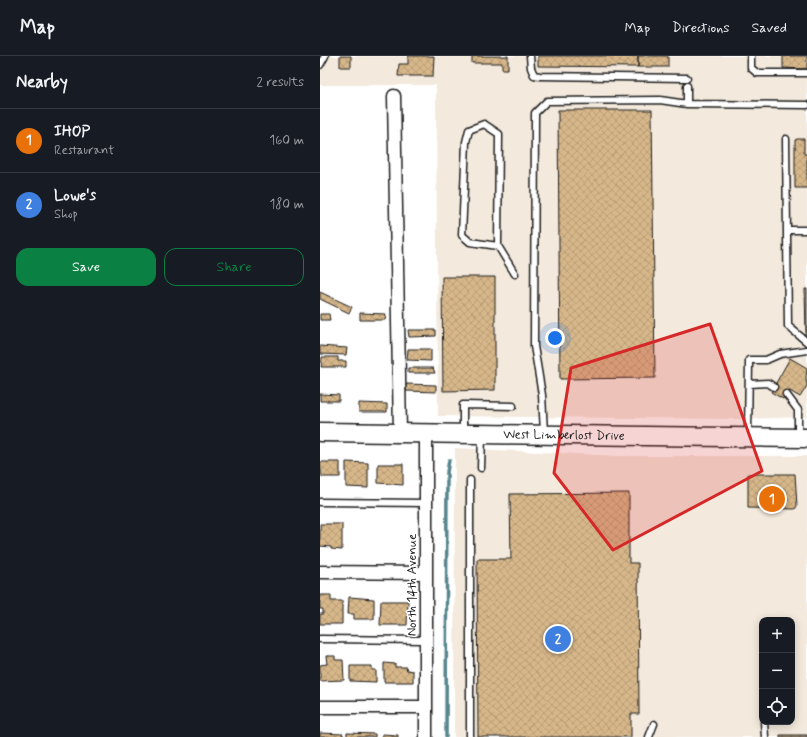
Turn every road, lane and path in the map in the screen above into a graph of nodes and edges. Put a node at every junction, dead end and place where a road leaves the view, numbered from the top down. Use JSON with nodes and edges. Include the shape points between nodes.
{"nodes":[{"id":1,"x":325,"y":56,"type":"edge"},
{"id":2,"x":530,"y":56,"type":"edge"},
{"id":3,"x":751,"y":56,"type":"edge"},
{"id":4,"x":320,"y":65,"type":"edge"},
{"id":5,"x":807,"y":73,"type":"edge"},
{"id":6,"x":687,"y":78,"type":"dead end"},
{"id":7,"x":687,"y":86,"type":"dead end"},
{"id":8,"x":394,"y":96,"type":"dead end"},
{"id":9,"x":687,"y":104,"type":"junction"},
{"id":10,"x":807,"y":105,"type":"edge"},
{"id":11,"x":786,"y":139,"type":"dead end"},
{"id":12,"x":787,"y":230,"type":"junction"},
{"id":13,"x":807,"y":230,"type":"edge"},
{"id":14,"x":498,"y":246,"type":"junction"},
{"id":15,"x":515,"y":274,"type":"dead end"},
{"id":16,"x":807,"y":342,"type":"edge"},
{"id":17,"x":807,"y":350,"type":"edge"},
{"id":18,"x":749,"y":384,"type":"junction"},
{"id":19,"x":774,"y":387,"type":"dead end"},
{"id":20,"x":786,"y":394,"type":"dead end"},
{"id":21,"x":513,"y":406,"type":"dead end"},
{"id":22,"x":320,"y":432,"type":"edge"},
{"id":23,"x":400,"y":433,"type":"junction"},
{"id":24,"x":426,"y":433,"type":"junction"},
{"id":25,"x":463,"y":434,"type":"junction"},
{"id":26,"x":482,"y":434,"type":"junction"},
{"id":27,"x":544,"y":435,"type":"junction"},
{"id":28,"x":748,"y":438,"type":"junction"},
{"id":29,"x":802,"y":438,"type":"edge"},
{"id":30,"x":481,"y":468,"type":"dead end"},
{"id":31,"x":470,"y":480,"type":"dead end"},
{"id":32,"x":320,"y":502,"type":"edge"},
{"id":33,"x":426,"y":503,"type":"junction"},
{"id":34,"x":320,"y":572,"type":"edge"},
{"id":35,"x":426,"y":573,"type":"junction"},
{"id":36,"x":320,"y":639,"type":"edge"},
{"id":37,"x":426,"y":640,"type":"junction"},
{"id":38,"x":320,"y":706,"type":"edge"},
{"id":39,"x":425,"y":707,"type":"junction"},
{"id":40,"x":654,"y":724,"type":"dead end"},
{"id":41,"x":764,"y":725,"type":"edge"},
{"id":42,"x":426,"y":737,"type":"edge"},
{"id":43,"x":470,"y":737,"type":"edge"},
{"id":44,"x":649,"y":737,"type":"edge"},
{"id":45,"x":764,"y":737,"type":"edge"}],
"edges":[{"from":1,"to":4,"type":"lane"},
{"from":2,"to":6,"type":"lane","via":[[534,75],[540,76]]},
{"from":3,"to":5,"type":"lane","via":[[752,68],[757,73]]},
{"from":7,"to":9,"type":"lane"},
{"from":8,"to":23,"type":"street"},
{"from":9,"to":10,"type":"lane"},
{"from":9,"to":27,"type":"lane","via":[[660,100],[547,101],[535,113],[534,346],[542,395]]},
{"from":11,"to":12,"type":"lane"},
{"from":12,"to":13,"type":"lane"},
{"from":12,"to":16,"type":"lane","via":[[788,326]]},
{"from":14,"to":14,"type":"lane","via":[[499,134],[484,124],[468,130],[462,235],[470,242]]},
{"from":14,"to":15,"type":"lane"},
{"from":17,"to":18,"type":"lane","via":[[780,354],[766,360],[749,360]]},
{"from":18,"to":19,"type":"lane","via":[[768,383]]},
{"from":18,"to":28,"type":"lane"},
{"from":20,"to":29,"type":"lane","via":[[798,410]]},
{"from":21,"to":25,"type":"lane","via":[[463,405]]},
{"from":22,"to":23,"type":"street","name":"West Limberlost Drive"},
{"from":23,"to":24,"type":"street","name":"West Limberlost Drive"},
{"from":24,"to":25,"type":"street","name":"West Limberlost Drive"},
{"from":24,"to":33,"type":"street","name":"North 14th Avenue"},
{"from":25,"to":26,"type":"street","name":"West Limberlost Drive"},
{"from":26,"to":27,"type":"street","name":"West Limberlost Drive"},
{"from":26,"to":30,"type":"lane"},
{"from":27,"to":28,"type":"street","name":"West Limberlost Drive"},
{"from":28,"to":29,"type":"street","name":"West Limberlost Drive"},
{"from":31,"to":43,"type":"lane"},
{"from":32,"to":33,"type":"lane"},
{"from":33,"to":35,"type":"street","name":"North 14th Avenue"},
{"from":34,"to":35,"type":"street"},
{"from":35,"to":37,"type":"street","name":"North 14th Avenue"},
{"from":36,"to":37,"type":"lane"},
{"from":37,"to":39,"type":"street","name":"North 14th Avenue"},
{"from":38,"to":39,"type":"street"},
{"from":39,"to":42,"type":"street","name":"North 14th Avenue"},
{"from":40,"to":44,"type":"lane"},
{"from":41,"to":45,"type":"lane"}]}
